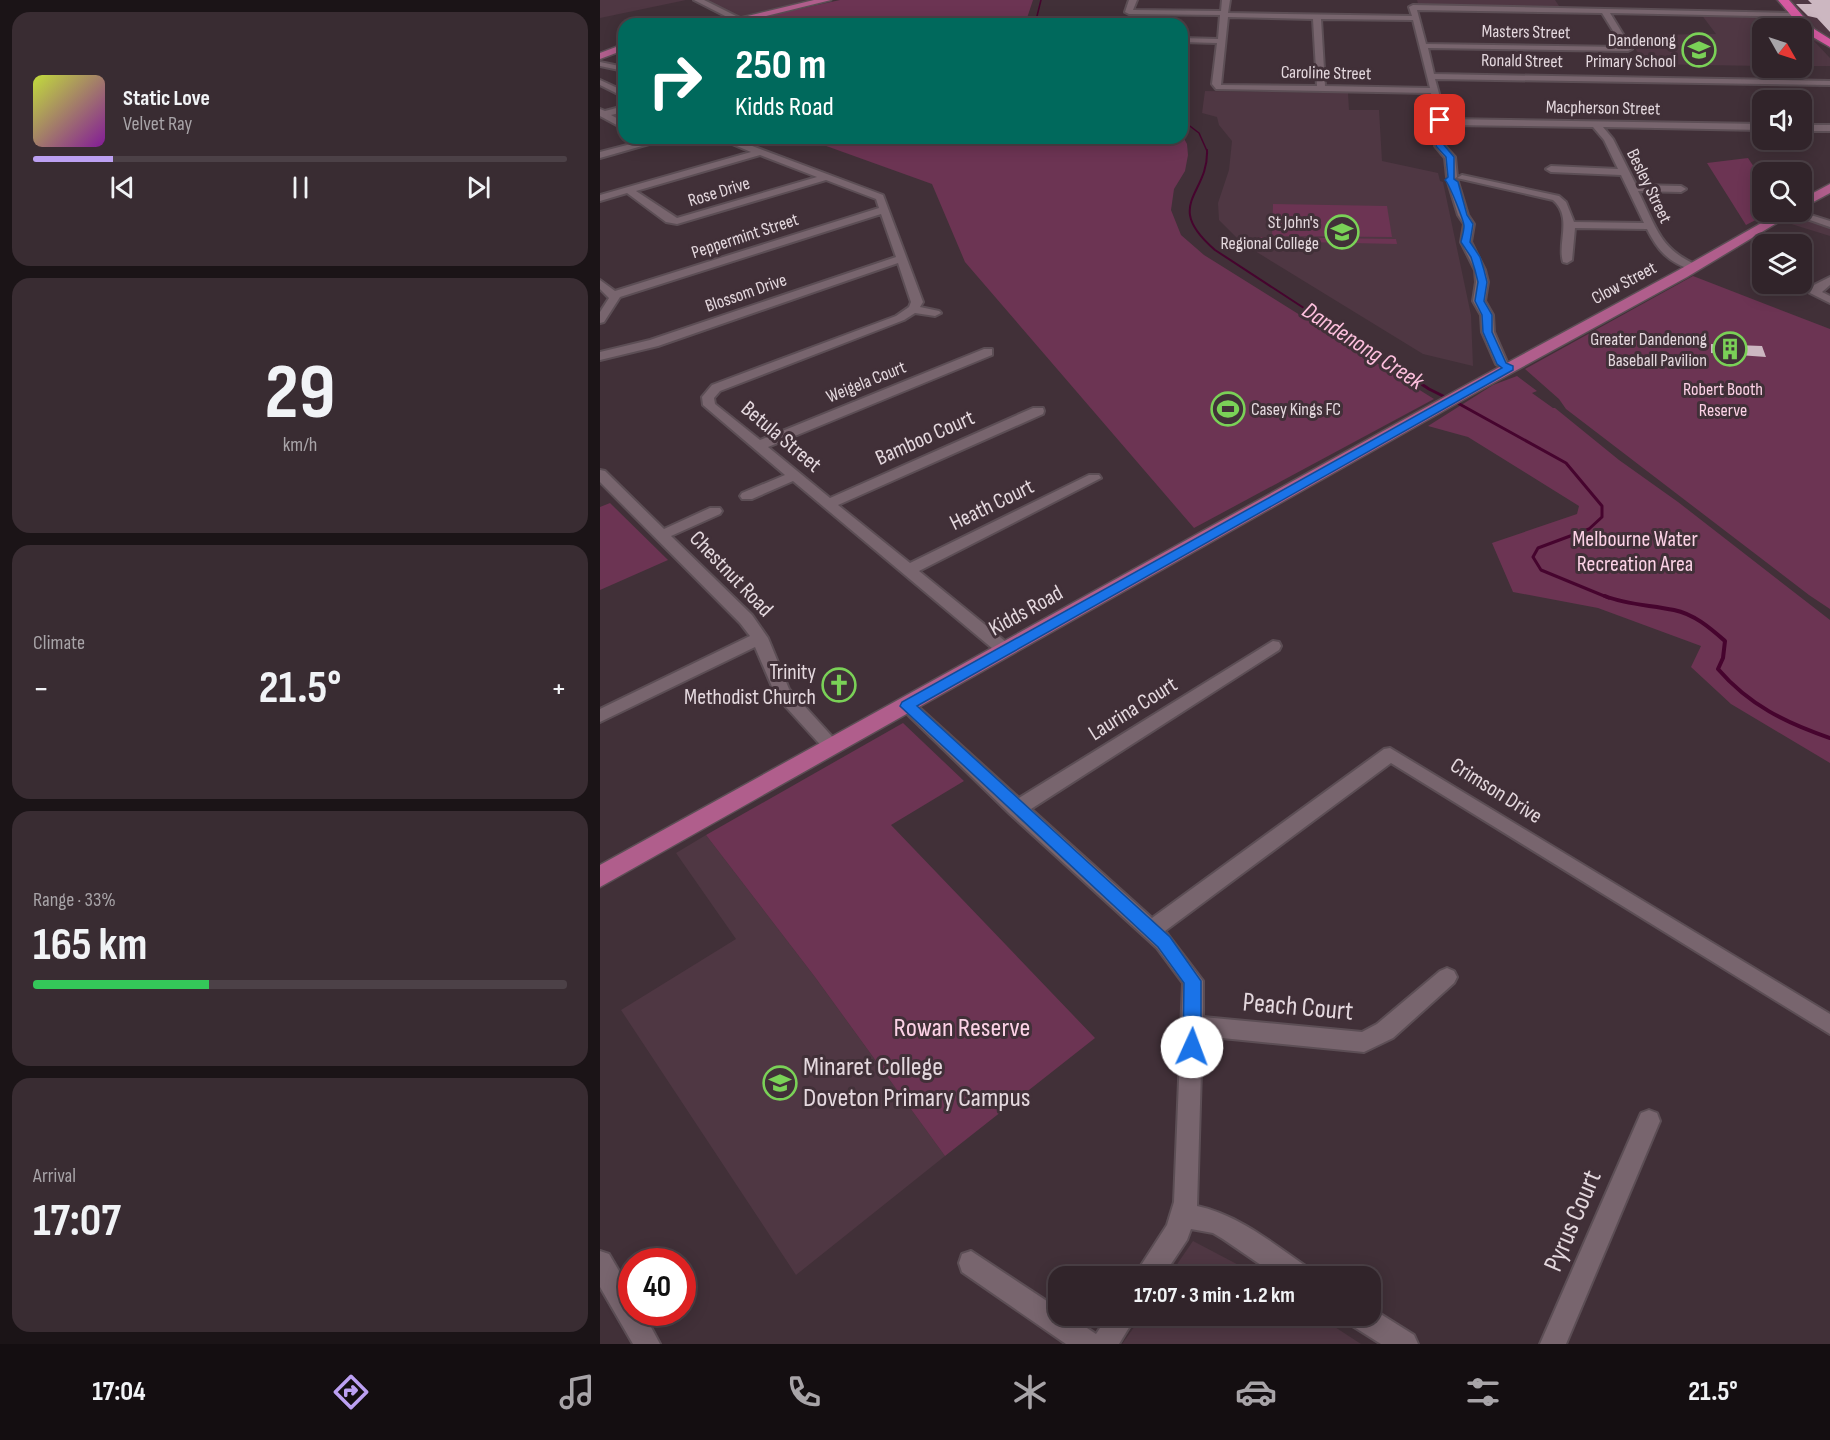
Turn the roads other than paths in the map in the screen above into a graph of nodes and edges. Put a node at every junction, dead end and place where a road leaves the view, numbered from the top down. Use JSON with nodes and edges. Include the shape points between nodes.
{"nodes":[{"id":1,"x":698,"y":0,"type":"edge"},
{"id":2,"x":826,"y":0,"type":"edge"},
{"id":3,"x":1133,"y":0,"type":"edge"},
{"id":4,"x":1226,"y":0,"type":"edge"},
{"id":5,"x":1597,"y":0,"type":"edge"},
{"id":6,"x":1412,"y":4,"type":"edge"},
{"id":7,"x":1789,"y":7,"type":"edge"},
{"id":8,"x":1604,"y":10,"type":"junction"},
{"id":9,"x":1224,"y":14,"type":"junction"},
{"id":10,"x":1317,"y":16,"type":"junction"},
{"id":11,"x":736,"y":18,"type":"edge"},
{"id":12,"x":749,"y":18,"type":"edge"},
{"id":13,"x":1415,"y":18,"type":"junction"},
{"id":14,"x":1188,"y":40,"type":"edge"},
{"id":15,"x":1221,"y":41,"type":"junction"},
{"id":16,"x":1829,"y":41,"type":"edge"},
{"id":17,"x":1423,"y":46,"type":"junction"},
{"id":18,"x":618,"y":50,"type":"edge"},
{"id":19,"x":600,"y":56,"type":"edge"},
{"id":20,"x":600,"y":64,"type":"edge"},
{"id":21,"x":618,"y":68,"type":"edge"},
{"id":22,"x":618,"y":76,"type":"edge"},
{"id":23,"x":1429,"y":76,"type":"junction"},
{"id":24,"x":600,"y":82,"type":"edge"},
{"id":25,"x":1830,"y":83,"type":"edge"},
{"id":26,"x":1321,"y":90,"type":"junction"},
{"id":27,"x":618,"y":91,"type":"edge"},
{"id":28,"x":1433,"y":91,"type":"junction"},
{"id":29,"x":618,"y":109,"type":"edge"},
{"id":30,"x":602,"y":113,"type":"edge"},
{"id":31,"x":618,"y":122,"type":"edge"},
{"id":32,"x":1442,"y":122,"type":"junction"},
{"id":33,"x":1601,"y":125,"type":"junction"},
{"id":34,"x":1752,"y":127,"type":"edge"},
{"id":35,"x":1812,"y":128,"type":"edge"},
{"id":36,"x":1830,"y":128,"type":"edge"},
{"id":37,"x":634,"y":144,"type":"edge"},
{"id":38,"x":739,"y":144,"type":"edge"},
{"id":39,"x":761,"y":152,"type":"junction"},
{"id":40,"x":600,"y":155,"type":"edge"},
{"id":41,"x":1551,"y":169,"type":"dead end"},
{"id":42,"x":1624,"y":172,"type":"junction"},
{"id":43,"x":827,"y":177,"type":"junction"},
{"id":44,"x":1458,"y":180,"type":"junction"},
{"id":45,"x":1632,"y":188,"type":"junction"},
{"id":46,"x":1830,"y":188,"type":"edge"},
{"id":47,"x":1681,"y":189,"type":"dead end"},
{"id":48,"x":628,"y":190,"type":"junction"},
{"id":49,"x":600,"y":198,"type":"edge"},
{"id":50,"x":1812,"y":198,"type":"edge"},
{"id":51,"x":885,"y":209,"type":"junction"},
{"id":52,"x":1812,"y":219,"type":"edge"},
{"id":53,"x":1772,"y":222,"type":"edge"},
{"id":54,"x":1830,"y":224,"type":"edge"},
{"id":55,"x":1570,"y":225,"type":"junction"},
{"id":56,"x":1651,"y":226,"type":"junction"},
{"id":57,"x":902,"y":258,"type":"junction"},
{"id":58,"x":1568,"y":260,"type":"dead end"},
{"id":59,"x":1687,"y":270,"type":"junction"},
{"id":60,"x":1830,"y":280,"type":"edge"},
{"id":61,"x":600,"y":283,"type":"edge"},
{"id":62,"x":615,"y":295,"type":"junction"},
{"id":63,"x":1830,"y":300,"type":"edge"},
{"id":64,"x":913,"y":309,"type":"junction"},
{"id":65,"x":935,"y":313,"type":"dead end"},
{"id":66,"x":600,"y":320,"type":"edge"},
{"id":67,"x":988,"y":352,"type":"dead end"},
{"id":68,"x":600,"y":356,"type":"edge"},
{"id":69,"x":1516,"y":364,"type":"junction"},
{"id":70,"x":1476,"y":386,"type":"joint"},
{"id":71,"x":1038,"y":411,"type":"dead end"},
{"id":72,"x":758,"y":446,"type":"junction"},
{"id":73,"x":600,"y":474,"type":"edge"},
{"id":74,"x":794,"y":476,"type":"junction"},
{"id":75,"x":1094,"y":478,"type":"dead end"},
{"id":76,"x":747,"y":496,"type":"dead end"},
{"id":77,"x":828,"y":504,"type":"junction"},
{"id":78,"x":715,"y":511,"type":"dead end"},
{"id":79,"x":662,"y":535,"type":"junction"},
{"id":80,"x":908,"y":570,"type":"junction"},
{"id":81,"x":760,"y":638,"type":"junction"},
{"id":82,"x":1273,"y":646,"type":"dead end"},
{"id":83,"x":1005,"y":650,"type":"junction"},
{"id":84,"x":907,"y":706,"type":"junction"},
{"id":85,"x":600,"y":716,"type":"edge"},
{"id":86,"x":832,"y":747,"type":"junction"},
{"id":87,"x":1017,"y":809,"type":"junction"},
{"id":88,"x":600,"y":877,"type":"edge"},
{"id":89,"x":1150,"y":930,"type":"junction"},
{"id":90,"x":1447,"y":977,"type":"dead end"},
{"id":91,"x":1830,"y":1024,"type":"edge"},
{"id":92,"x":1193,"y":1026,"type":"junction"},
{"id":93,"x":1649,"y":1122,"type":"dead end"},
{"id":94,"x":1183,"y":1215,"type":"junction"},
{"id":95,"x":600,"y":1263,"type":"edge"},
{"id":96,"x":971,"y":1263,"type":"dead end"},
{"id":97,"x":1155,"y":1266,"type":"edge"},
{"id":98,"x":1284,"y":1266,"type":"edge"},
{"id":99,"x":1116,"y":1326,"type":"edge"},
{"id":100,"x":1376,"y":1326,"type":"edge"},
{"id":101,"x":647,"y":1344,"type":"edge"},
{"id":102,"x":1088,"y":1344,"type":"edge"},
{"id":103,"x":1104,"y":1344,"type":"edge"},
{"id":104,"x":1405,"y":1344,"type":"edge"},
{"id":105,"x":1553,"y":1344,"type":"edge"}],
"edges":[{"from":1,"to":11,"type":"street"},
{"from":2,"to":12,"type":"main road"},
{"from":3,"to":9,"type":"street","via":[[1129,12]]},
{"from":4,"to":9,"type":"street"},
{"from":5,"to":8,"type":"street"},
{"from":6,"to":8,"type":"street"},
{"from":6,"to":13,"type":"street"},
{"from":7,"to":8,"type":"street","via":[[1778,13]]},
{"from":7,"to":16,"type":"highway","via":[[1810,31]]},
{"from":8,"to":17,"type":"street","name":"Masters Street","via":[[1628,49]]},
{"from":9,"to":10,"type":"street"},
{"from":9,"to":15,"type":"street"},
{"from":10,"to":13,"type":"street"},
{"from":10,"to":26,"type":"street"},
{"from":13,"to":17,"type":"street"},
{"from":14,"to":15,"type":"street"},
{"from":15,"to":26,"type":"street","name":"Caroline Street","via":[[1216,84],[1219,87]]},
{"from":17,"to":23,"type":"street"},
{"from":18,"to":19,"type":"main road"},
{"from":20,"to":21,"type":"street"},
{"from":22,"to":24,"type":"street"},
{"from":23,"to":25,"type":"street","name":"Ronald Street"},
{"from":23,"to":28,"type":"street"},
{"from":24,"to":27,"type":"street"},
{"from":26,"to":28,"type":"street","name":"Caroline Street"},
{"from":28,"to":32,"type":"street"},
{"from":29,"to":30,"type":"street"},
{"from":30,"to":31,"type":"street"},
{"from":32,"to":33,"type":"street","name":"Macpherson Street"},
{"from":32,"to":44,"type":"street","via":[[1440,146],[1449,155]]},
{"from":33,"to":34,"type":"street","name":"Macpherson Street"},
{"from":33,"to":42,"type":"street","name":"Besley Street"},
{"from":35,"to":36,"type":"street"},
{"from":37,"to":40,"type":"street"},
{"from":38,"to":39,"type":"street"},
{"from":39,"to":43,"type":"street"},
{"from":39,"to":48,"type":"street"},
{"from":41,"to":42,"type":"street"},
{"from":42,"to":45,"type":"street","name":"Besley Street"},
{"from":43,"to":48,"type":"street","name":"Rose Drive","via":[[677,221]]},
{"from":43,"to":51,"type":"street","via":[[880,197]]},
{"from":44,"to":55,"type":"street","via":[[1556,198]]},
{"from":44,"to":69,"type":"street","via":[[1468,224],[1466,242],[1480,270],[1479,301],[1487,315],[1488,332],[1502,364]]},
{"from":45,"to":47,"type":"street"},
{"from":45,"to":56,"type":"street","name":"Besley Street"},
{"from":46,"to":50,"type":"main road"},
{"from":48,"to":49,"type":"street"},
{"from":51,"to":57,"type":"street"},
{"from":51,"to":62,"type":"street","name":"Peppermint Street"},
{"from":52,"to":54,"type":"street"},
{"from":53,"to":59,"type":"main road","name":"Clow Street"},
{"from":55,"to":56,"type":"street"},
{"from":55,"to":58,"type":"street"},
{"from":56,"to":59,"type":"street","name":"Besley Street","via":[[1664,263]]},
{"from":57,"to":64,"type":"street","via":[[916,302]]},
{"from":57,"to":68,"type":"street","name":"Blossom Drive","via":[[654,343]]},
{"from":59,"to":69,"type":"main road","name":"Clow Street"},
{"from":60,"to":63,"type":"street","via":[[1818,287],[1816,293]]},
{"from":61,"to":62,"type":"street"},
{"from":62,"to":66,"type":"street"},
{"from":64,"to":65,"type":"street"},
{"from":64,"to":72,"type":"street","name":"Betula Street","via":[[900,318],[716,388],[708,397],[709,405]]},
{"from":67,"to":72,"type":"street","name":"Weigela Court"},
{"from":69,"to":70,"type":"main road","name":"Clow Street"},
{"from":70,"to":83,"type":"main road","name":"Kidds Road"},
{"from":71,"to":77,"type":"street","name":"Bamboo Court"},
{"from":72,"to":74,"type":"street","name":"Betula Street"},
{"from":73,"to":79,"type":"street","name":"Chestnut Road"},
{"from":74,"to":76,"type":"street"},
{"from":74,"to":77,"type":"street","name":"Betula Street"},
{"from":75,"to":80,"type":"street","name":"Heath Court"},
{"from":77,"to":80,"type":"street","name":"Betula Street"},
{"from":78,"to":79,"type":"street"},
{"from":79,"to":81,"type":"street","name":"Chestnut Road"},
{"from":80,"to":83,"type":"street","name":"Betula Street"},
{"from":81,"to":85,"type":"street"},
{"from":81,"to":86,"type":"street","name":"Chestnut Road","via":[[782,692]]},
{"from":82,"to":87,"type":"street","name":"Laurina Court"},
{"from":83,"to":84,"type":"main road","name":"Kidds Road"},
{"from":84,"to":86,"type":"main road","name":"Kidds Road"},
{"from":84,"to":87,"type":"street"},
{"from":86,"to":88,"type":"main road","name":"Kidds Road"},
{"from":87,"to":89,"type":"street"},
{"from":89,"to":91,"type":"street","name":"Crimson Drive","via":[[1390,754]]},
{"from":89,"to":92,"type":"street","via":[[1193,981]]},
{"from":90,"to":92,"type":"street","name":"Peach Court","via":[[1385,1030],[1364,1042]]},
{"from":92,"to":94,"type":"street"},
{"from":93,"to":105,"type":"street","name":"Pyrus Court"},
{"from":94,"to":97,"type":"street","via":[[1178,1231]]},
{"from":94,"to":98,"type":"street","via":[[1232,1230]]},
{"from":95,"to":101,"type":"street"},
{"from":96,"to":102,"type":"street"},
{"from":99,"to":103,"type":"street"},
{"from":100,"to":104,"type":"street"}]}
